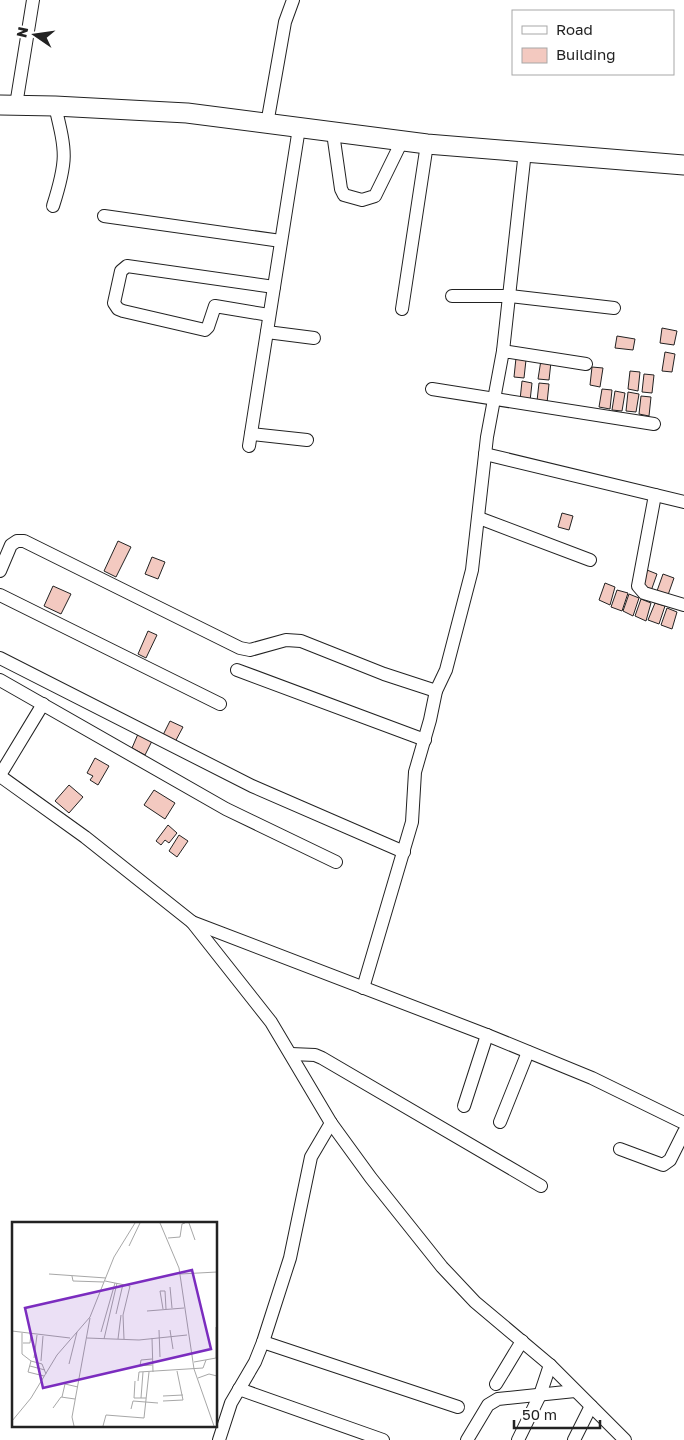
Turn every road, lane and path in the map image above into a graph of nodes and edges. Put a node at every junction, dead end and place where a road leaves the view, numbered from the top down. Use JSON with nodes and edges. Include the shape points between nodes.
{"nodes":[{"id":1,"x":33,"y":0,"type":"edge"},
{"id":2,"x":293,"y":0,"type":"edge"},
{"id":3,"x":8,"y":105,"type":"edge"},
{"id":4,"x":54,"y":106,"type":"junction"},
{"id":5,"x":266,"y":124,"type":"junction"},
{"id":6,"x":299,"y":128,"type":"junction"},
{"id":7,"x":333,"y":133,"type":"junction"},
{"id":8,"x":402,"y":141,"type":"junction"},
{"id":9,"x":427,"y":144,"type":"junction"},
{"id":10,"x":525,"y":151,"type":"junction"},
{"id":11,"x":684,"y":165,"type":"edge"},
{"id":12,"x":53,"y":206,"type":"dead end"},
{"id":13,"x":104,"y":216,"type":"dead end"},
{"id":14,"x":281,"y":242,"type":"junction"},
{"id":15,"x":274,"y":287,"type":"junction"},
{"id":16,"x":452,"y":296,"type":"dead end"},
{"id":17,"x":510,"y":296,"type":"junction"},
{"id":18,"x":614,"y":308,"type":"dead end"},
{"id":19,"x":402,"y":309,"type":"dead end"},
{"id":20,"x":270,"y":315,"type":"junction"},
{"id":21,"x":267,"y":332,"type":"junction"},
{"id":22,"x":314,"y":338,"type":"dead end"},
{"id":23,"x":503,"y":351,"type":"junction"},
{"id":24,"x":586,"y":364,"type":"dead end"},
{"id":25,"x":432,"y":389,"type":"dead end"},
{"id":26,"x":494,"y":400,"type":"junction"},
{"id":27,"x":654,"y":424,"type":"dead end"},
{"id":28,"x":307,"y":440,"type":"dead end"},
{"id":29,"x":485,"y":454,"type":"junction"},
{"id":30,"x":654,"y":495,"type":"junction"},
{"id":31,"x":684,"y":502,"type":"edge"},
{"id":32,"x":479,"y":518,"type":"junction"},
{"id":33,"x":590,"y":560,"type":"dead end"},
{"id":34,"x":0,"y":571,"type":"edge"},
{"id":35,"x":0,"y":595,"type":"edge"},
{"id":36,"x":684,"y":605,"type":"edge"},
{"id":37,"x":0,"y":658,"type":"edge"},
{"id":38,"x":238,"y":670,"type":"dead end"},
{"id":39,"x":0,"y":680,"type":"edge"},
{"id":40,"x":436,"y":691,"type":"junction"},
{"id":41,"x":43,"y":704,"type":"junction"},
{"id":42,"x":220,"y":704,"type":"dead end"},
{"id":43,"x":425,"y":740,"type":"junction"},
{"id":44,"x":0,"y":776,"type":"edge"},
{"id":45,"x":404,"y":852,"type":"junction"},
{"id":46,"x":336,"y":862,"type":"dead end"},
{"id":47,"x":192,"y":922,"type":"junction"},
{"id":48,"x":363,"y":988,"type":"junction"},
{"id":49,"x":487,"y":1035,"type":"junction"},
{"id":50,"x":528,"y":1052,"type":"junction"},
{"id":51,"x":291,"y":1054,"type":"junction"},
{"id":52,"x":464,"y":1106,"type":"dead end"},
{"id":53,"x":500,"y":1122,"type":"dead end"},
{"id":54,"x":331,"y":1123,"type":"junction"},
{"id":55,"x":684,"y":1123,"type":"edge"},
{"id":56,"x":684,"y":1132,"type":"edge"},
{"id":57,"x":620,"y":1149,"type":"dead end"},
{"id":58,"x":541,"y":1186,"type":"dead end"},
{"id":59,"x":522,"y":1341,"type":"junction"},
{"id":60,"x":263,"y":1342,"type":"junction"},
{"id":61,"x":550,"y":1364,"type":"junction"},
{"id":62,"x":496,"y":1384,"type":"dead end"},
{"id":63,"x":239,"y":1390,"type":"junction"},
{"id":64,"x":575,"y":1391,"type":"junction"},
{"id":65,"x":540,"y":1395,"type":"junction"},
{"id":66,"x":591,"y":1406,"type":"junction"},
{"id":67,"x":458,"y":1407,"type":"dead end"},
{"id":68,"x":220,"y":1440,"type":"edge"},
{"id":69,"x":383,"y":1440,"type":"edge"},
{"id":70,"x":467,"y":1440,"type":"edge"},
{"id":71,"x":518,"y":1440,"type":"edge"},
{"id":72,"x":574,"y":1440,"type":"edge"},
{"id":73,"x":625,"y":1440,"type":"edge"}],
"edges":[{"from":1,"to":3,"type":"street"},
{"from":2,"to":5,"type":"street","via":[[285,22]]},
{"from":3,"to":4,"type":"highway"},
{"from":4,"to":5,"type":"highway","via":[[187,113]]},
{"from":4,"to":12,"type":"street","via":[[65,148],[65,161]]},
{"from":5,"to":6,"type":"highway"},
{"from":6,"to":7,"type":"highway"},
{"from":6,"to":14,"type":"street"},
{"from":7,"to":8,"type":"highway"},
{"from":7,"to":8,"type":"street","via":[[340,189],[347,197],[362,200],[375,196]]},
{"from":8,"to":9,"type":"highway"},
{"from":9,"to":10,"type":"highway"},
{"from":9,"to":19,"type":"street"},
{"from":10,"to":11,"type":"highway"},
{"from":10,"to":17,"type":"street"},
{"from":13,"to":14,"type":"street"},
{"from":14,"to":15,"type":"street"},
{"from":15,"to":20,"type":"street"},
{"from":15,"to":20,"type":"street","via":[[127,266],[121,271],[114,303],[118,309],[205,330],[215,306]]},
{"from":16,"to":17,"type":"street"},
{"from":17,"to":18,"type":"street"},
{"from":17,"to":23,"type":"street"},
{"from":20,"to":21,"type":"street"},
{"from":21,"to":22,"type":"street"},
{"from":21,"to":28,"type":"street","via":[[250,440]]},
{"from":23,"to":24,"type":"street"},
{"from":23,"to":26,"type":"street"},
{"from":25,"to":26,"type":"street"},
{"from":26,"to":27,"type":"street"},
{"from":26,"to":29,"type":"street"},
{"from":29,"to":30,"type":"street"},
{"from":29,"to":32,"type":"street"},
{"from":30,"to":31,"type":"street"},
{"from":30,"to":36,"type":"street","via":[[638,586],[644,593]]},
{"from":32,"to":33,"type":"street"},
{"from":32,"to":40,"type":"street","via":[[472,570],[446,670]]},
{"from":34,"to":40,"type":"street","via":[[11,545],[24,541],[240,648],[250,650],[286,640],[301,641]]},
{"from":35,"to":42,"type":"street"},
{"from":37,"to":45,"type":"street","via":[[252,786]]},
{"from":38,"to":43,"type":"street"},
{"from":39,"to":41,"type":"street"},
{"from":40,"to":43,"type":"street"},
{"from":41,"to":44,"type":"street"},
{"from":41,"to":46,"type":"street","via":[[226,809]]},
{"from":43,"to":45,"type":"street","via":[[415,772],[413,814]]},
{"from":44,"to":47,"type":"street"},
{"from":45,"to":48,"type":"street"},
{"from":47,"to":48,"type":"street"},
{"from":47,"to":51,"type":"street","via":[[271,1022]]},
{"from":48,"to":49,"type":"street"},
{"from":49,"to":50,"type":"street"},
{"from":49,"to":52,"type":"street"},
{"from":50,"to":53,"type":"street"},
{"from":50,"to":55,"type":"street","via":[[592,1078]]},
{"from":51,"to":54,"type":"street"},
{"from":51,"to":58,"type":"street","via":[[322,1058]]},
{"from":54,"to":59,"type":"street","via":[[442,1267],[475,1302]]},
{"from":54,"to":60,"type":"street","via":[[311,1157],[290,1258]]},
{"from":56,"to":57,"type":"street","via":[[670,1160],[663,1165]]},
{"from":59,"to":61,"type":"street"},
{"from":59,"to":62,"type":"street"},
{"from":60,"to":63,"type":"street"},
{"from":60,"to":67,"type":"street"},
{"from":61,"to":64,"type":"street"},
{"from":61,"to":65,"type":"street"},
{"from":63,"to":68,"type":"street","via":[[231,1403]]},
{"from":63,"to":69,"type":"street"},
{"from":64,"to":65,"type":"street"},
{"from":64,"to":66,"type":"street"},
{"from":65,"to":70,"type":"street","via":[[493,1401]]},
{"from":65,"to":71,"type":"street"},
{"from":66,"to":72,"type":"street"},
{"from":66,"to":73,"type":"street"}]}
